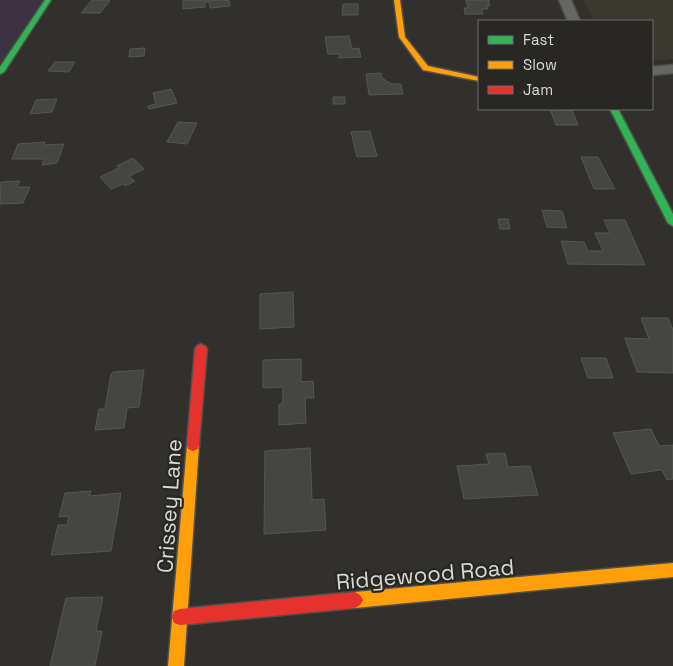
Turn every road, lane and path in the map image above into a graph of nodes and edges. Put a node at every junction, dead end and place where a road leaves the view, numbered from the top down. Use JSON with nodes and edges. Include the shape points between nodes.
{"nodes":[{"id":1,"x":48,"y":0,"type":"edge"},
{"id":2,"x":397,"y":0,"type":"edge"},
{"id":3,"x":565,"y":0,"type":"edge"},
{"id":4,"x":574,"y":20,"type":"edge"},
{"id":5,"x":673,"y":69,"type":"edge"},
{"id":6,"x":653,"y":71,"type":"edge"},
{"id":7,"x":0,"y":72,"type":"edge"},
{"id":8,"x":478,"y":79,"type":"edge"},
{"id":9,"x":615,"y":110,"type":"edge"},
{"id":10,"x":673,"y":222,"type":"edge"},
{"id":11,"x":201,"y":349,"type":"dead end"},
{"id":12,"x":673,"y":570,"type":"edge"},
{"id":13,"x":180,"y":617,"type":"junction"},
{"id":14,"x":176,"y":666,"type":"edge"}],
"edges":[{"from":1,"to":7,"type":"street"},
{"from":2,"to":8,"type":"street","via":[[402,37],[426,68]]},
{"from":3,"to":4,"type":"street"},
{"from":5,"to":6,"type":"street"},
{"from":9,"to":10,"type":"street"},
{"from":11,"to":13,"type":"street","name":"Crissey Lane"},
{"from":12,"to":13,"type":"street","name":"Ridgewood Road"},
{"from":13,"to":14,"type":"street","name":"Crissey Lane"}]}
